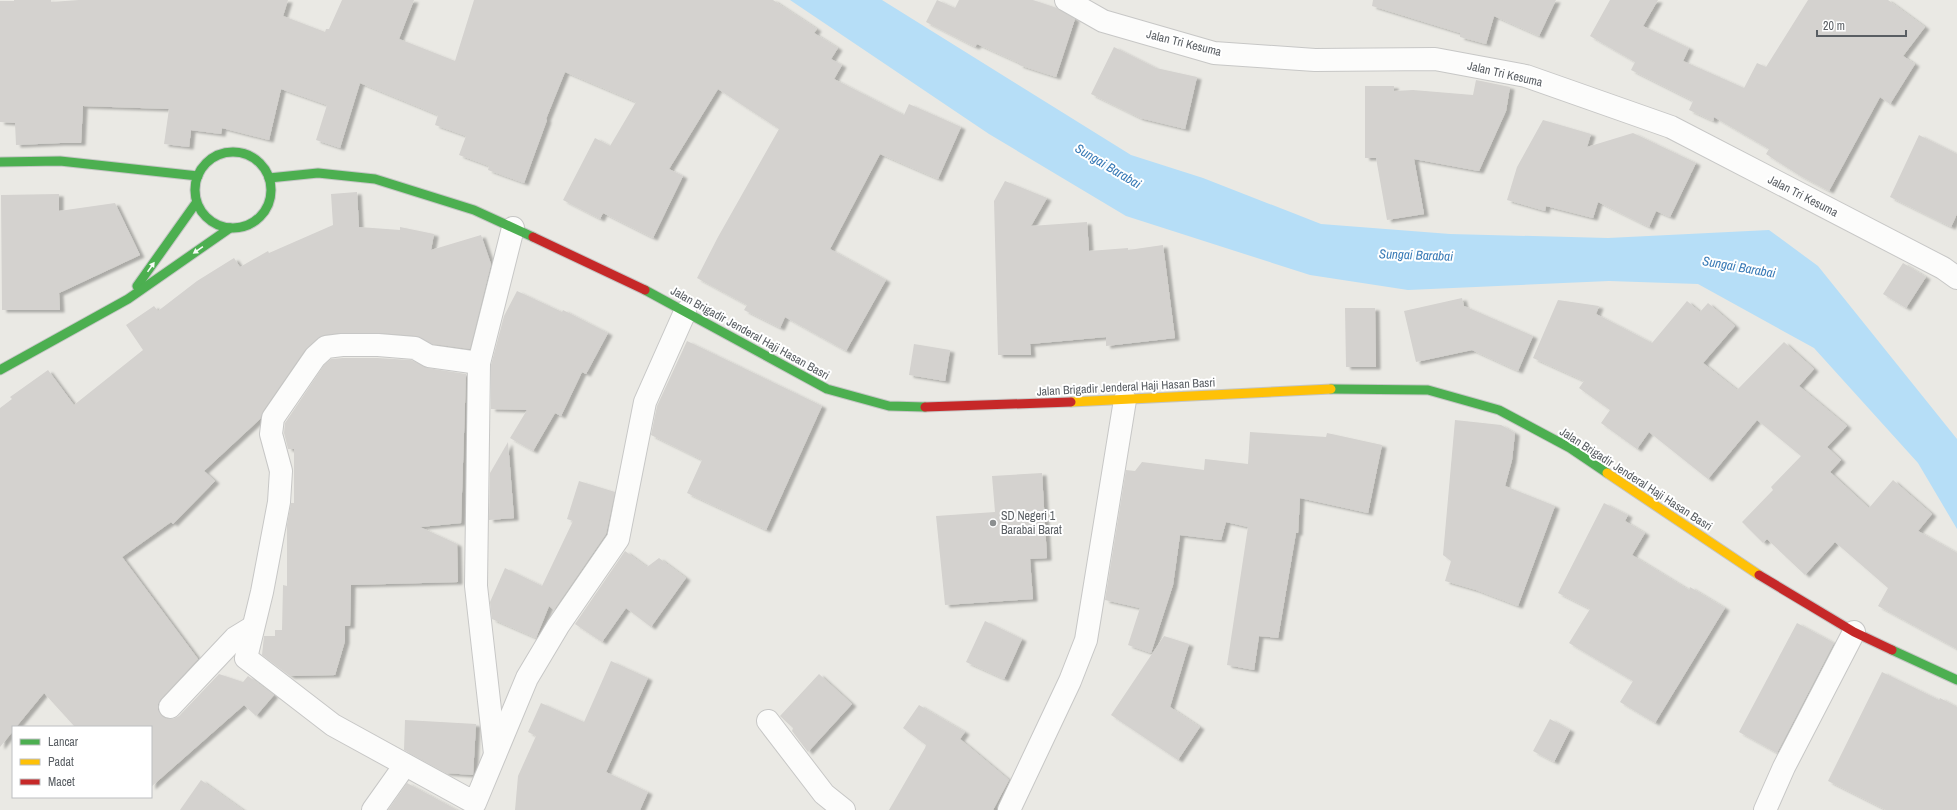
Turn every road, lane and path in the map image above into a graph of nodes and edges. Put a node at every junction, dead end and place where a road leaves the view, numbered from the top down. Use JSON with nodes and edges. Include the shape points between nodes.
{"nodes":[{"id":1,"x":1066,"y":0,"type":"edge"},
{"id":2,"x":0,"y":162,"type":"edge"},
{"id":3,"x":198,"y":176,"type":"junction"},
{"id":4,"x":269,"y":178,"type":"junction"},
{"id":5,"x":196,"y":203,"type":"junction"},
{"id":6,"x":230,"y":228,"type":"junction"},
{"id":7,"x":512,"y":228,"type":"junction"},
{"id":8,"x":1957,"y":278,"type":"edge"},
{"id":9,"x":128,"y":299,"type":"junction"},
{"id":10,"x":685,"y":312,"type":"junction"},
{"id":11,"x":479,"y":363,"type":"junction"},
{"id":12,"x":0,"y":370,"type":"edge"},
{"id":13,"x":1125,"y":400,"type":"junction"},
{"id":14,"x":253,"y":627,"type":"junction"},
{"id":15,"x":1854,"y":632,"type":"junction"},
{"id":16,"x":1957,"y":680,"type":"edge"},
{"id":17,"x":170,"y":707,"type":"dead end"},
{"id":18,"x":768,"y":721,"type":"dead end"},
{"id":19,"x":495,"y":755,"type":"junction"},
{"id":20,"x":405,"y":765,"type":"junction"},
{"id":21,"x":478,"y":807,"type":"edge"},
{"id":22,"x":374,"y":810,"type":"edge"},
{"id":23,"x":844,"y":810,"type":"edge"},
{"id":24,"x":1009,"y":810,"type":"edge"},
{"id":25,"x":1765,"y":810,"type":"edge"}],
"edges":[{"from":1,"to":8,"type":"street","name":"Jalan Tri Kesuma","via":[[1103,21],[1214,53],[1315,60],[1435,58],[1526,76],[1671,127],[1943,268]]},
{"from":2,"to":3,"type":"main road","via":[[60,161]]},
{"from":3,"to":4,"type":"main road","via":[[204,165],[228,152],[253,158],[263,167]]},
{"from":3,"to":5,"type":"main road","via":[[195,189]]},
{"from":4,"to":6,"type":"main road","via":[[269,205],[262,216],[251,224]]},
{"from":4,"to":7,"type":"main road","name":"Jalan Brigadir Jenderal Haji Hasan Basri","via":[[318,173],[375,179],[474,210]]},
{"from":5,"to":6,"type":"main road","via":[[213,223]]},
{"from":9,"to":5,"type":"main road","one_way":true},
{"from":6,"to":9,"type":"main road","one_way":true},
{"from":7,"to":10,"type":"main road","name":"Jalan Brigadir Jenderal Haji Hasan Basri","via":[[625,279]]},
{"from":7,"to":11,"type":"street"},
{"from":9,"to":12,"type":"main road"},
{"from":10,"to":13,"type":"main road","name":"Jalan Brigadir Jenderal Haji Hasan Basri","via":[[826,389],[889,406],[931,407]]},
{"from":10,"to":19,"type":"street","via":[[645,402],[618,539],[558,626],[528,678]]},
{"from":11,"to":14,"type":"street","via":[[430,356],[415,348],[378,345],[326,347],[315,358],[273,418],[271,434],[281,471],[279,502]]},
{"from":11,"to":19,"type":"street","via":[[476,586]]},
{"from":13,"to":15,"type":"main road","name":"Jalan Brigadir Jenderal Haji Hasan Basri","via":[[1352,388],[1428,390],[1499,410],[1570,448],[1756,573]]},
{"from":13,"to":24,"type":"street","via":[[1086,640]]},
{"from":14,"to":17,"type":"street","via":[[235,638]]},
{"from":14,"to":20,"type":"street","via":[[246,658],[333,725]]},
{"from":15,"to":16,"type":"main road","name":"Jalan Brigadir Jenderal Haji Hasan Basri"},
{"from":15,"to":25,"type":"street","via":[[1784,767]]},
{"from":18,"to":23,"type":"street","via":[[824,794]]},
{"from":19,"to":21,"type":"street"},
{"from":20,"to":21,"type":"street"},
{"from":20,"to":22,"type":"street"}]}
